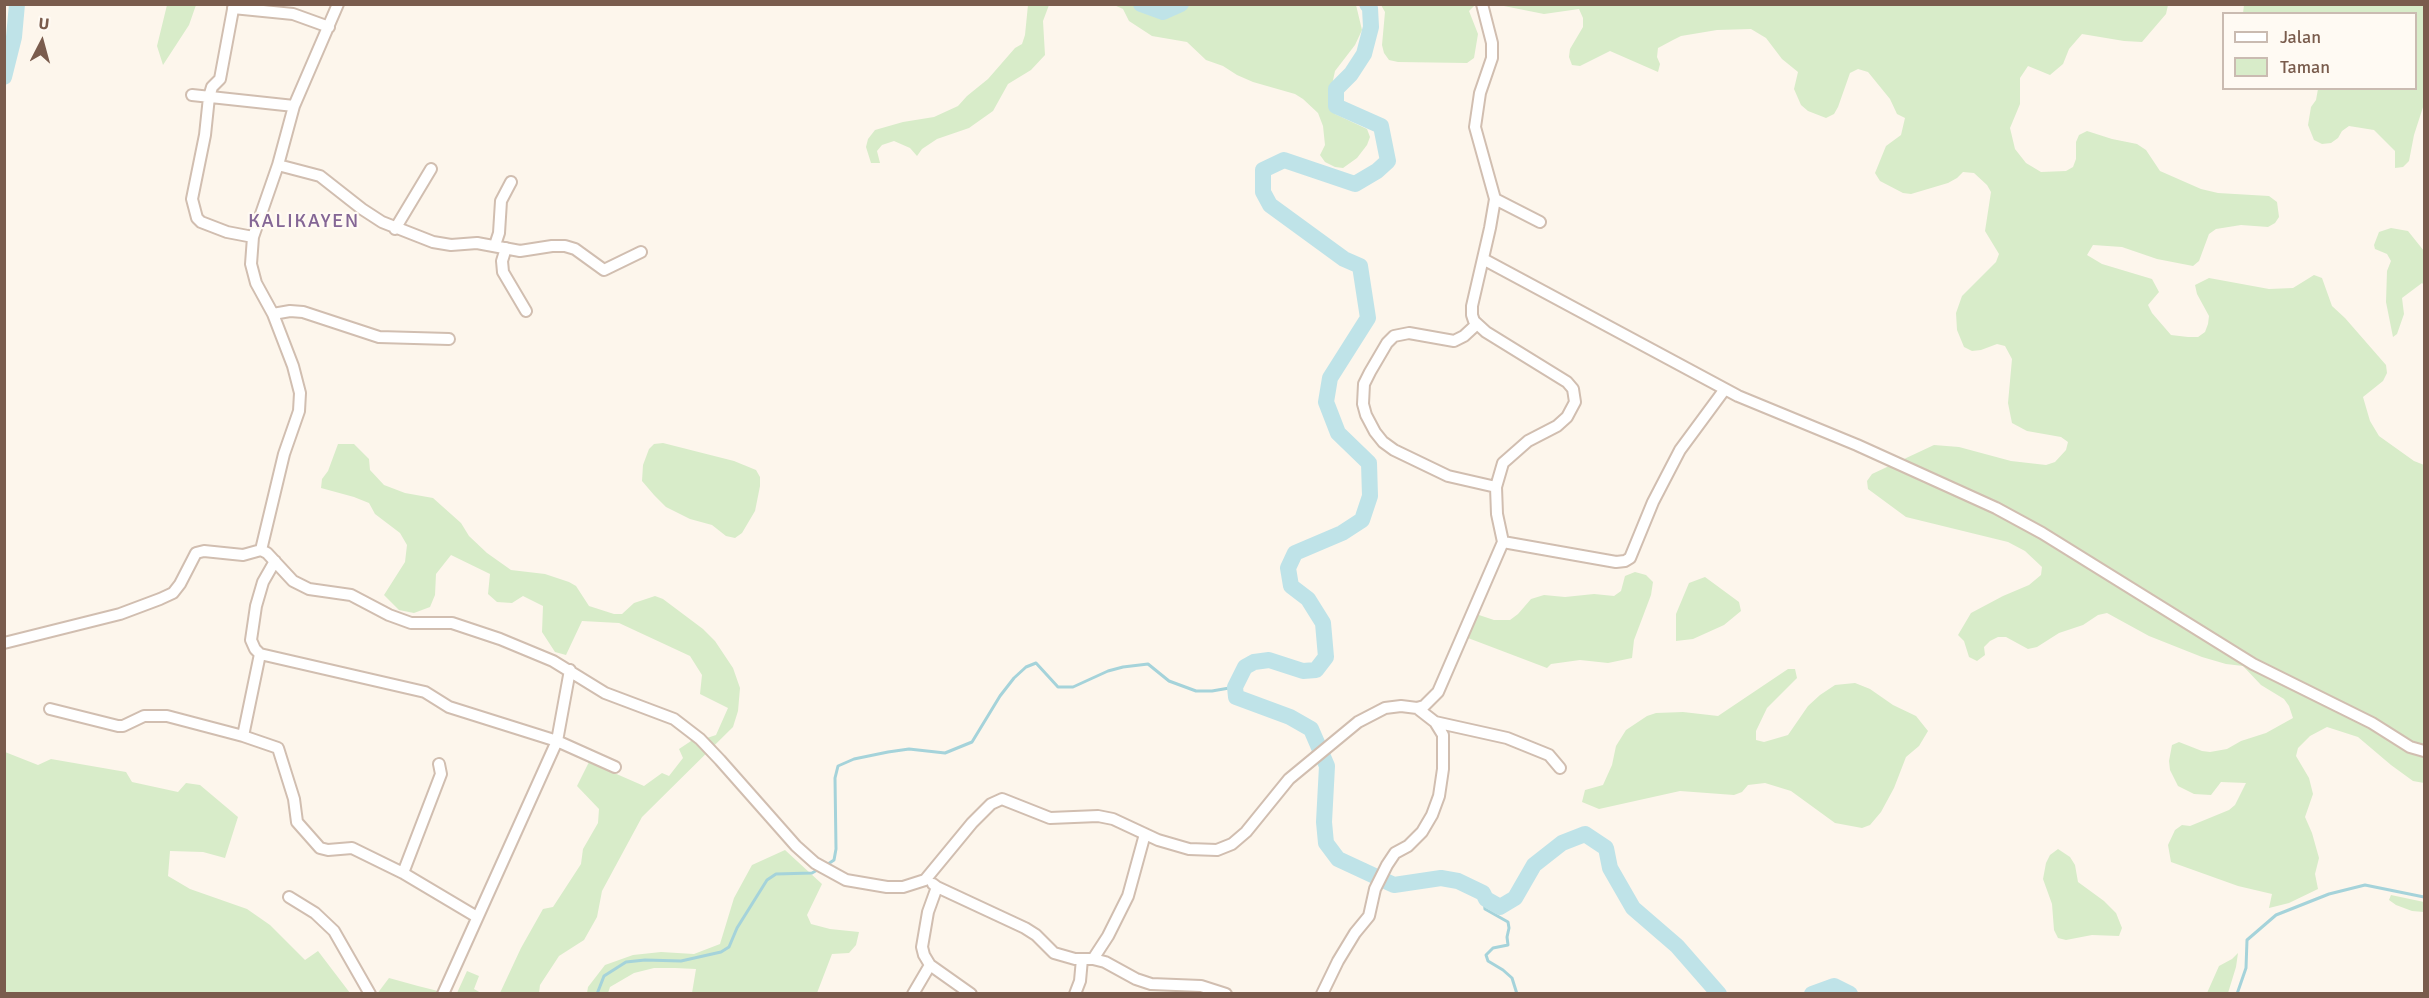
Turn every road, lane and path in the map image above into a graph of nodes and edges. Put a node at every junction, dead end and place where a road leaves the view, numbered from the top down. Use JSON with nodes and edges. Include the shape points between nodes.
{"nodes":[{"id":1,"x":338,"y":4,"type":"edge"},
{"id":2,"x":1482,"y":4,"type":"edge"},
{"id":3,"x":233,"y":6,"type":"edge"},
{"id":4,"x":329,"y":27,"type":"junction"},
{"id":5,"x":192,"y":95,"type":"dead end"},
{"id":6,"x":209,"y":97,"type":"junction"},
{"id":7,"x":294,"y":106,"type":"junction"},
{"id":8,"x":278,"y":165,"type":"junction"},
{"id":9,"x":431,"y":169,"type":"dead end"},
{"id":10,"x":511,"y":182,"type":"dead end"},
{"id":11,"x":1495,"y":200,"type":"junction"},
{"id":12,"x":1540,"y":222,"type":"dead end"},
{"id":13,"x":395,"y":229,"type":"junction"},
{"id":14,"x":253,"y":237,"type":"junction"},
{"id":15,"x":495,"y":245,"type":"junction"},
{"id":16,"x":506,"y":248,"type":"junction"},
{"id":17,"x":641,"y":252,"type":"dead end"},
{"id":18,"x":1483,"y":259,"type":"junction"},
{"id":19,"x":526,"y":311,"type":"dead end"},
{"id":20,"x":273,"y":314,"type":"junction"},
{"id":21,"x":1477,"y":324,"type":"junction"},
{"id":22,"x":449,"y":339,"type":"dead end"},
{"id":23,"x":1725,"y":389,"type":"junction"},
{"id":24,"x":1496,"y":488,"type":"junction"},
{"id":25,"x":1503,"y":542,"type":"junction"},
{"id":26,"x":261,"y":550,"type":"junction"},
{"id":27,"x":275,"y":561,"type":"junction"},
{"id":28,"x":4,"y":643,"type":"edge"},
{"id":29,"x":260,"y":654,"type":"junction"},
{"id":30,"x":570,"y":670,"type":"junction"},
{"id":31,"x":1418,"y":708,"type":"junction"},
{"id":32,"x":50,"y":709,"type":"dead end"},
{"id":33,"x":1435,"y":722,"type":"junction"},
{"id":34,"x":243,"y":736,"type":"junction"},
{"id":35,"x":557,"y":741,"type":"junction"},
{"id":36,"x":2424,"y":751,"type":"edge"},
{"id":37,"x":439,"y":764,"type":"dead end"},
{"id":38,"x":615,"y":767,"type":"dead end"},
{"id":39,"x":1560,"y":768,"type":"dead end"},
{"id":40,"x":1145,"y":834,"type":"junction"},
{"id":41,"x":403,"y":873,"type":"junction"},
{"id":42,"x":925,"y":880,"type":"junction"},
{"id":43,"x":937,"y":887,"type":"junction"},
{"id":44,"x":289,"y":897,"type":"dead end"},
{"id":45,"x":477,"y":917,"type":"junction"},
{"id":46,"x":1088,"y":959,"type":"junction"},
{"id":47,"x":930,"y":965,"type":"junction"},
{"id":48,"x":1171,"y":990,"type":"edge"},
{"id":49,"x":370,"y":993,"type":"edge"},
{"id":50,"x":443,"y":993,"type":"edge"},
{"id":51,"x":913,"y":993,"type":"edge"},
{"id":52,"x":971,"y":993,"type":"edge"},
{"id":53,"x":1075,"y":993,"type":"edge"},
{"id":54,"x":1226,"y":993,"type":"edge"},
{"id":55,"x":1323,"y":993,"type":"edge"}],
"edges":[{"from":1,"to":4,"type":"street"},
{"from":2,"to":11,"type":"street","via":[[1492,58],[1480,93],[1475,127]]},
{"from":3,"to":4,"type":"street","via":[[292,15]]},
{"from":3,"to":6,"type":"street","via":[[220,79]]},
{"from":4,"to":7,"type":"street"},
{"from":5,"to":6,"type":"street"},
{"from":6,"to":7,"type":"street"},
{"from":6,"to":14,"type":"street","via":[[192,194],[197,218],[206,225]]},
{"from":7,"to":8,"type":"street"},
{"from":8,"to":13,"type":"street","via":[[320,176]]},
{"from":8,"to":14,"type":"street"},
{"from":9,"to":13,"type":"street"},
{"from":10,"to":15,"type":"street","via":[[501,201]]},
{"from":11,"to":12,"type":"street"},
{"from":11,"to":18,"type":"street"},
{"from":13,"to":15,"type":"street","via":[[442,244]]},
{"from":14,"to":20,"type":"street","via":[[253,274]]},
{"from":15,"to":16,"type":"street"},
{"from":16,"to":17,"type":"street","via":[[528,251],[565,246],[604,270]]},
{"from":16,"to":19,"type":"street","via":[[503,272]]},
{"from":18,"to":21,"type":"street","via":[[1472,306]]},
{"from":18,"to":23,"type":"street"},
{"from":20,"to":22,"type":"street","via":[[303,312],[379,337]]},
{"from":20,"to":26,"type":"street","via":[[300,393],[299,411],[284,454]]},
{"from":21,"to":24,"type":"street","via":[[1566,382],[1575,395],[1567,417],[1528,441],[1503,463]]},
{"from":21,"to":24,"type":"street","via":[[1454,341],[1409,333],[1394,336],[1364,384],[1363,404],[1376,432],[1394,450],[1448,476]]},
{"from":23,"to":25,"type":"street","via":[[1680,450],[1630,558],[1616,562]]},
{"from":23,"to":36,"type":"street","via":[[1996,508],[2253,664]]},
{"from":24,"to":25,"type":"street"},
{"from":25,"to":31,"type":"street","via":[[1438,692]]},
{"from":26,"to":27,"type":"street"},
{"from":26,"to":28,"type":"street","via":[[243,555],[196,553],[173,593],[120,614]]},
{"from":27,"to":29,"type":"street","via":[[256,606],[251,640]]},
{"from":27,"to":30,"type":"street","via":[[293,581],[309,589],[351,595],[411,623],[463,626],[530,650]]},
{"from":29,"to":34,"type":"street"},
{"from":29,"to":35,"type":"street","via":[[425,692],[449,707]]},
{"from":30,"to":35,"type":"street"},
{"from":30,"to":42,"type":"street","via":[[605,693],[662,713],[684,726],[815,863],[846,880],[887,887]]},
{"from":31,"to":33,"type":"street"},
{"from":31,"to":40,"type":"street","via":[[1385,708],[1358,722],[1289,779],[1232,844],[1217,850],[1188,849]]},
{"from":32,"to":34,"type":"street","via":[[118,726],[144,716],[167,716]]},
{"from":33,"to":39,"type":"street","via":[[1507,738],[1549,755]]},
{"from":33,"to":55,"type":"street","via":[[1443,735],[1444,749],[1439,796],[1432,815],[1422,832],[1395,853],[1387,865],[1369,916],[1344,951]]},
{"from":34,"to":41,"type":"street","via":[[278,748],[297,822],[320,848],[352,848]]},
{"from":35,"to":38,"type":"street"},
{"from":35,"to":45,"type":"street"},
{"from":37,"to":41,"type":"street","via":[[441,774]]},
{"from":40,"to":42,"type":"street","via":[[1113,819],[1050,818],[1008,800],[997,800],[972,823]]},
{"from":40,"to":46,"type":"street","via":[[1128,896],[1108,936]]},
{"from":41,"to":45,"type":"street"},
{"from":42,"to":43,"type":"street"},
{"from":43,"to":46,"type":"street","via":[[1025,928],[1062,957]]},
{"from":43,"to":47,"type":"street","via":[[923,932],[924,955]]},
{"from":44,"to":49,"type":"street","via":[[334,931]]},
{"from":45,"to":50,"type":"street"},
{"from":46,"to":48,"type":"street"},
{"from":46,"to":53,"type":"street"},
{"from":47,"to":51,"type":"street"},
{"from":47,"to":52,"type":"street"},
{"from":48,"to":54,"type":"street","via":[[1201,986]]}]}
